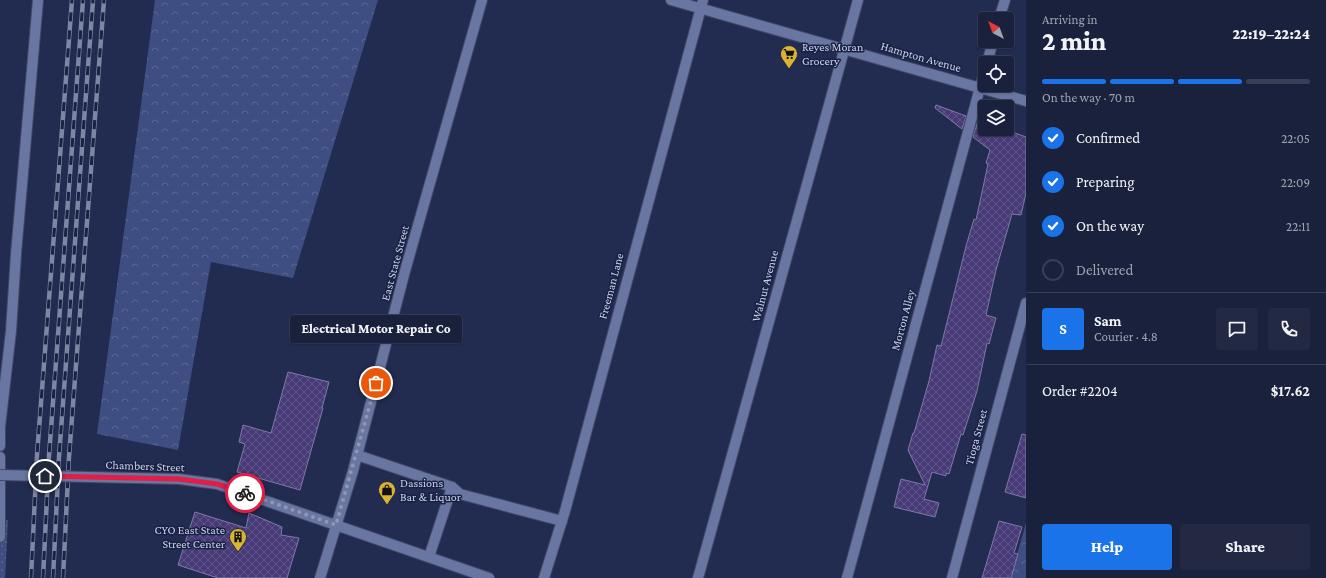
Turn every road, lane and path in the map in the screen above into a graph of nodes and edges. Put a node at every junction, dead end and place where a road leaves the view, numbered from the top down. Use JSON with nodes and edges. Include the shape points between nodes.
{"nodes":[{"id":1,"x":38,"y":0,"type":"edge"},
{"id":2,"x":482,"y":0,"type":"edge"},
{"id":3,"x":671,"y":0,"type":"edge"},
{"id":4,"x":858,"y":0,"type":"edge"},
{"id":5,"x":1005,"y":0,"type":"edge"},
{"id":6,"x":702,"y":5,"type":"edge"},
{"id":7,"x":1001,"y":12,"type":"edge"},
{"id":8,"x":844,"y":49,"type":"junction"},
{"id":9,"x":978,"y":87,"type":"edge"},
{"id":10,"x":979,"y":92,"type":"edge"},
{"id":11,"x":994,"y":92,"type":"edge"},
{"id":12,"x":1026,"y":101,"type":"edge"},
{"id":13,"x":1026,"y":303,"type":"edge"},
{"id":14,"x":0,"y":446,"type":"edge"},
{"id":15,"x":357,"y":454,"type":"junction"},
{"id":16,"x":0,"y":457,"type":"edge"},
{"id":17,"x":0,"y":475,"type":"edge"},
{"id":18,"x":452,"y":487,"type":"junction"},
{"id":19,"x":562,"y":521,"type":"junction"},
{"id":20,"x":336,"y":525,"type":"junction"},
{"id":21,"x":0,"y":537,"type":"edge"},
{"id":22,"x":429,"y":557,"type":"junction"},
{"id":23,"x":320,"y":578,"type":"edge"},
{"id":24,"x":489,"y":578,"type":"edge"},
{"id":25,"x":544,"y":578,"type":"edge"},
{"id":26,"x":698,"y":578,"type":"edge"},
{"id":27,"x":847,"y":578,"type":"edge"},
{"id":28,"x":952,"y":578,"type":"edge"}],
"edges":[{"from":1,"to":14,"type":"street"},
{"from":2,"to":15,"type":"street","name":"East State Street","via":[[405,271]]},
{"from":3,"to":6,"type":"street","name":"Hampton Avenue"},
{"from":4,"to":8,"type":"street","name":"Walnut Avenue"},
{"from":5,"to":7,"type":"street"},
{"from":6,"to":8,"type":"street","name":"Hampton Avenue"},
{"from":6,"to":19,"type":"street","name":"Freeman Lane"},
{"from":8,"to":9,"type":"street","name":"Hampton Avenue"},
{"from":8,"to":26,"type":"street","name":"Walnut Avenue"},
{"from":10,"to":27,"type":"street","name":"Morton Alley"},
{"from":11,"to":12,"type":"street","name":"Hampton Avenue"},
{"from":13,"to":28,"type":"street","name":"Tioga Street"},
{"from":15,"to":18,"type":"street"},
{"from":15,"to":20,"type":"street","name":"East State Street"},
{"from":16,"to":21,"type":"street"},
{"from":17,"to":20,"type":"street","name":"Chambers Street","bridge":true,"via":[[179,479],[217,484]]},
{"from":18,"to":19,"type":"street","via":[[460,494]]},
{"from":18,"to":22,"type":"street"},
{"from":19,"to":25,"type":"street","name":"Freeman Lane"},
{"from":20,"to":22,"type":"street","name":"Chambers Street"},
{"from":20,"to":23,"type":"street","name":"East State Street"},
{"from":22,"to":24,"type":"street","name":"Chambers Street"}]}
